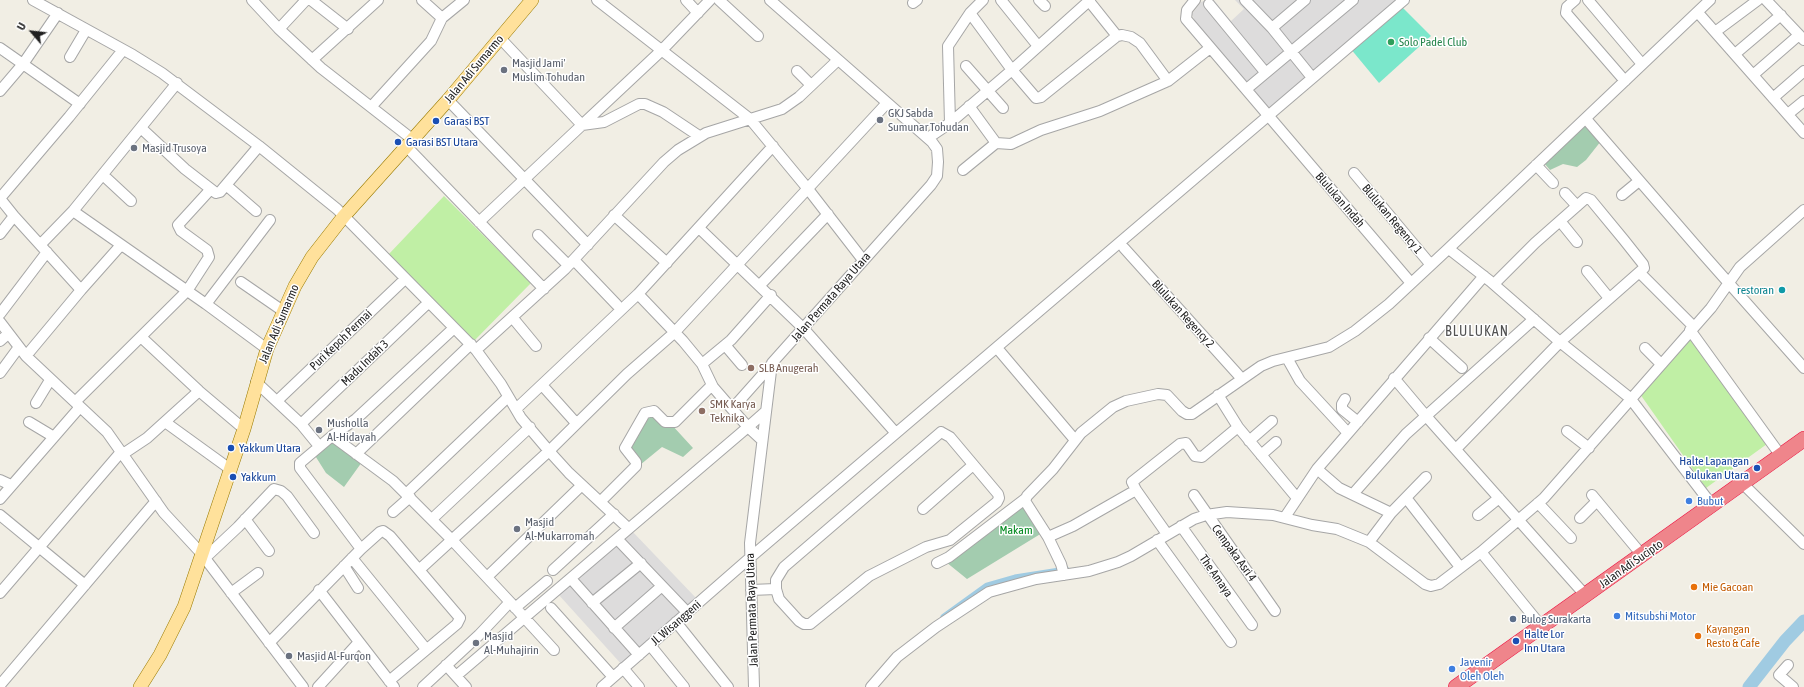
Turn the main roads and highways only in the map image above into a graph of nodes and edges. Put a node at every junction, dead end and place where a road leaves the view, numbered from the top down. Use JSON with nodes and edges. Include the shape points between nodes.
{"nodes":[{"id":1,"x":526,"y":2,"type":"edge"},
{"id":2,"x":1804,"y":439,"type":"edge"},
{"id":3,"x":140,"y":687,"type":"edge"},
{"id":4,"x":1456,"y":687,"type":"edge"}],
"edges":[{"from":1,"to":3,"type":"main road","name":"Jalan Adi Sumarmo","via":[[500,38],[448,100],[344,216],[312,257],[283,311],[267,349],[203,555],[177,623]]},
{"from":2,"to":4,"type":"highway","name":"Jalan Adi Sucipto"}]}
